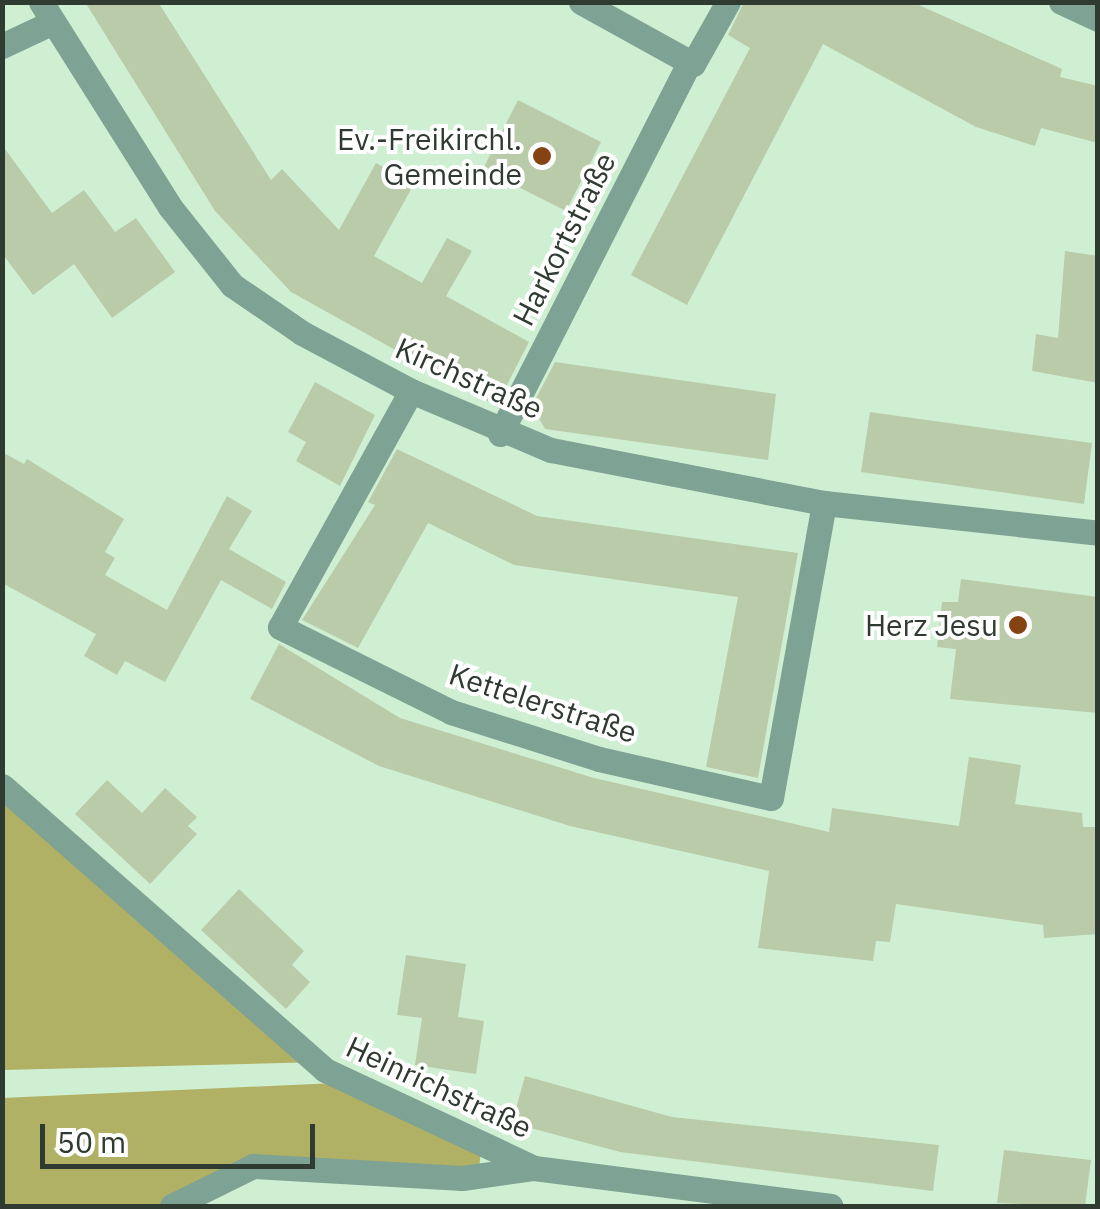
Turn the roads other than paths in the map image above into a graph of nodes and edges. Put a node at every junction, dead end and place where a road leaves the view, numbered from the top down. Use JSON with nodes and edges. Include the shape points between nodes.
{"nodes":[{"id":1,"x":581,"y":2,"type":"edge"},
{"id":2,"x":728,"y":2,"type":"edge"},
{"id":3,"x":1061,"y":2,"type":"edge"},
{"id":4,"x":47,"y":12,"type":"edge"},
{"id":5,"x":1098,"y":19,"type":"edge"},
{"id":6,"x":2,"y":46,"type":"edge"},
{"id":7,"x":684,"y":73,"type":"dead end"},
{"id":8,"x":411,"y":391,"type":"junction"},
{"id":9,"x":500,"y":434,"type":"junction"},
{"id":10,"x":824,"y":503,"type":"junction"},
{"id":11,"x":1098,"y":533,"type":"edge"},
{"id":12,"x":2,"y":786,"type":"edge"},
{"id":13,"x":534,"y":1168,"type":"junction"},
{"id":14,"x":172,"y":1206,"type":"edge"},
{"id":15,"x":830,"y":1206,"type":"edge"}],
"edges":[{"from":1,"to":2,"type":"street","via":[[693,64]]},
{"from":3,"to":5,"type":"street"},
{"from":4,"to":6,"type":"street"},
{"from":4,"to":8,"type":"street","name":"Kirchstraße","via":[[179,220],[232,285],[302,333]]},
{"from":7,"to":9,"type":"street","name":"Harkortstraße"},
{"from":8,"to":9,"type":"street","name":"Kirchstraße"},
{"from":8,"to":10,"type":"street","name":"Kettelerstraße","via":[[280,627],[451,712],[599,759],[772,798]]},
{"from":9,"to":10,"type":"street","name":"Kirchstraße"},
{"from":10,"to":11,"type":"street","name":"Kirchstraße"},
{"from":12,"to":13,"type":"street","name":"Heinrichstraße","via":[[325,1070]]},
{"from":13,"to":14,"type":"street","via":[[462,1178],[253,1166]]},
{"from":13,"to":15,"type":"street","name":"Heinrichstraße"}]}
